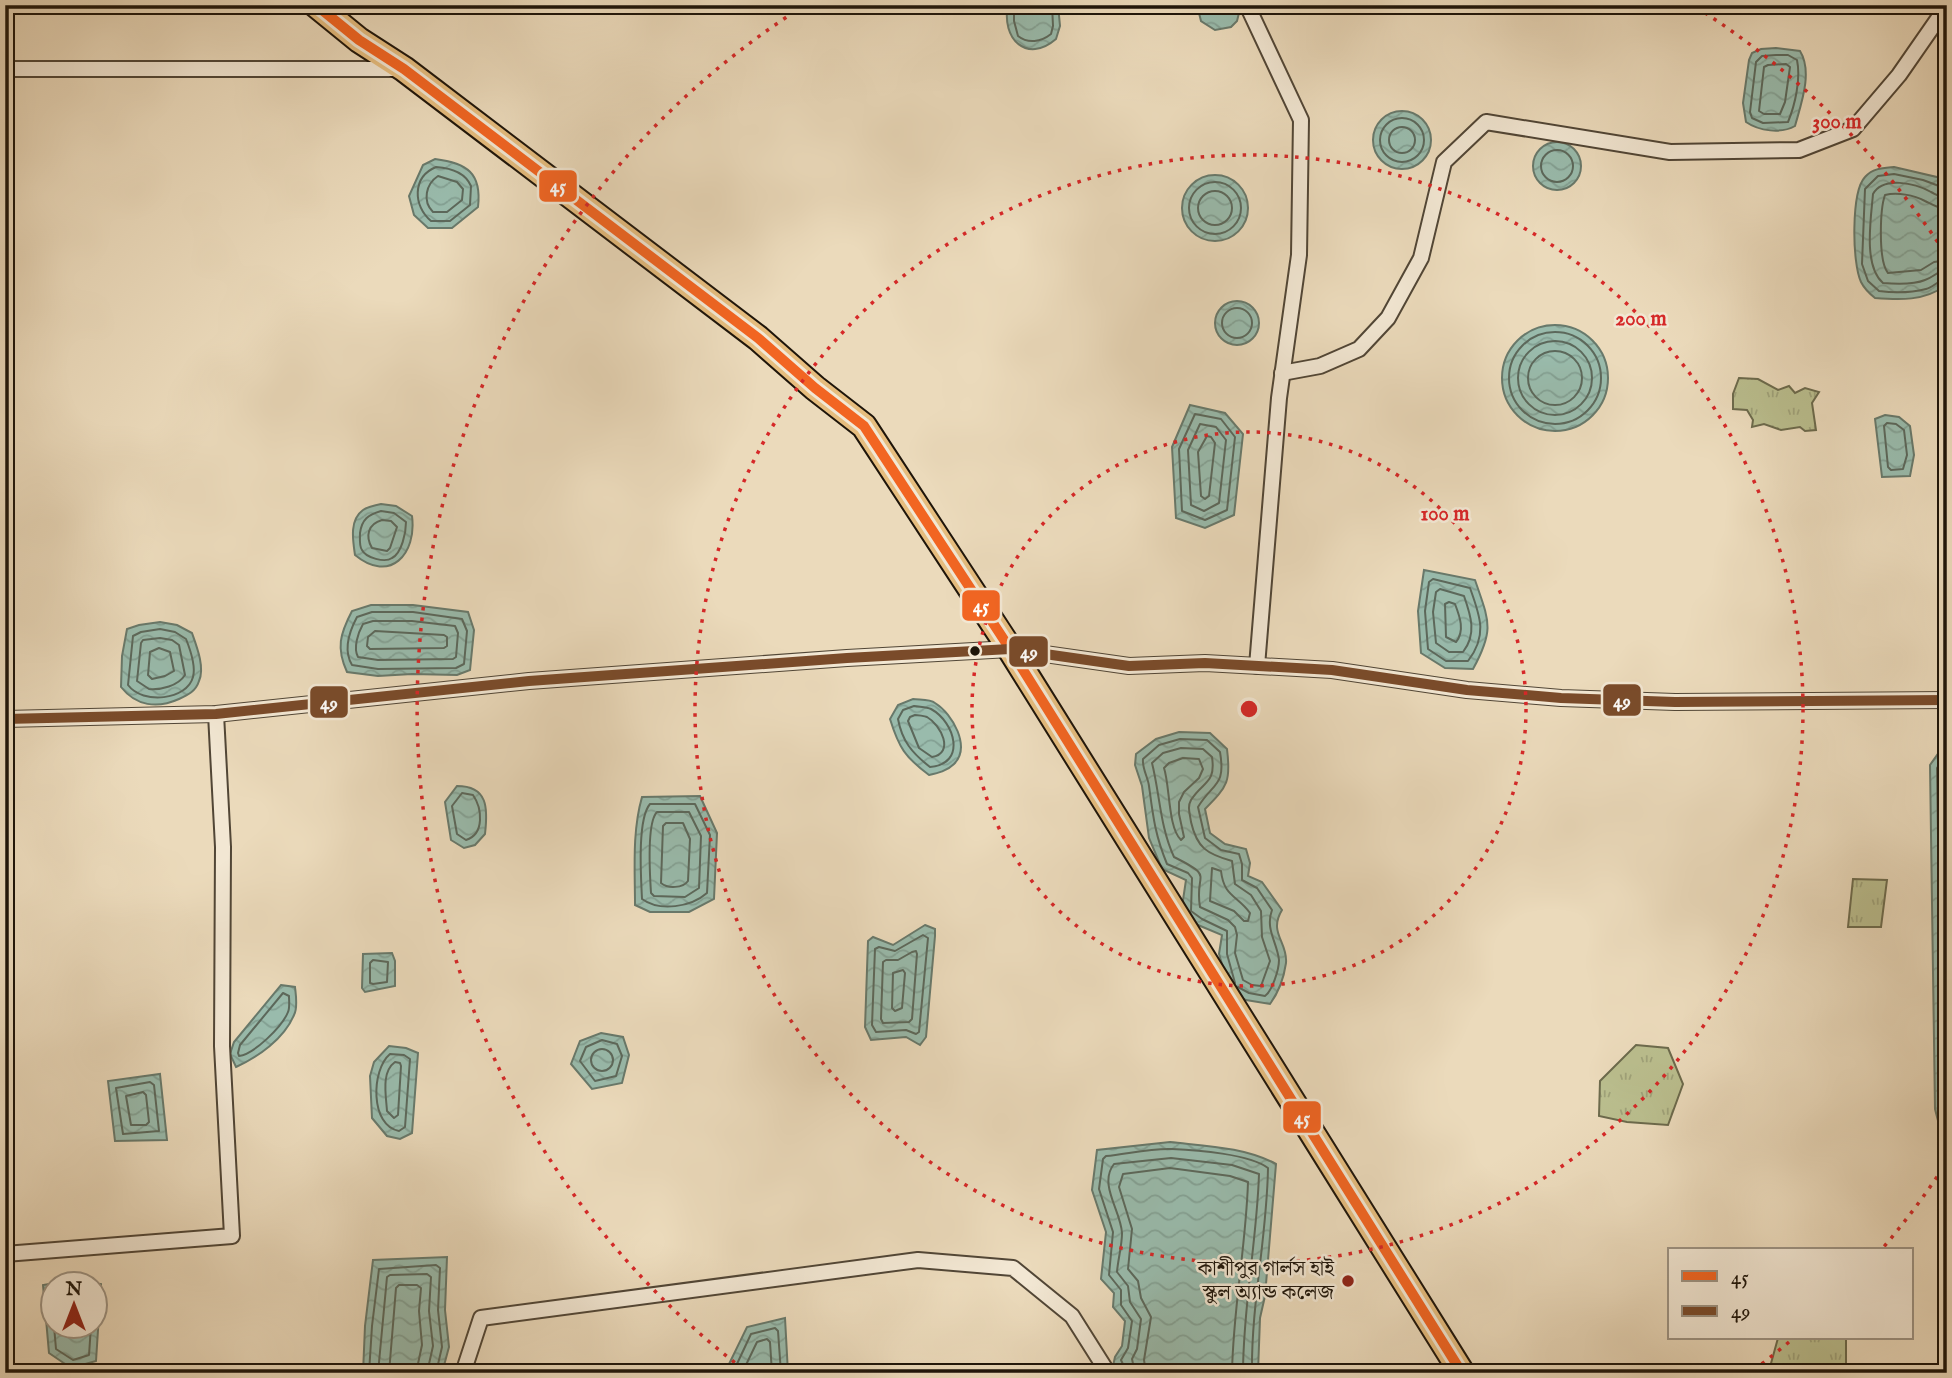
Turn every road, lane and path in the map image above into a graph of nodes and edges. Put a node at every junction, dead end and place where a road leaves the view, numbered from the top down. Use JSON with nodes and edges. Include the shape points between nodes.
{"nodes":[{"id":1,"x":316,"y":5,"type":"edge"},
{"id":2,"x":1247,"y":5,"type":"edge"},
{"id":3,"x":1947,"y":6,"type":"edge"},
{"id":4,"x":5,"y":69,"type":"edge"},
{"id":5,"x":404,"y":69,"type":"junction"},
{"id":6,"x":1282,"y":373,"type":"junction"},
{"id":7,"x":1010,"y":649,"type":"junction"},
{"id":8,"x":1257,"y":666,"type":"junction"},
{"id":9,"x":1947,"y":700,"type":"edge"},
{"id":10,"x":216,"y":714,"type":"junction"},
{"id":11,"x":5,"y":719,"type":"edge"},
{"id":12,"x":5,"y":1254,"type":"edge"},
{"id":13,"x":463,"y":1373,"type":"edge"},
{"id":14,"x":1108,"y":1373,"type":"edge"},
{"id":15,"x":1462,"y":1373,"type":"edge"}],
"edges":[{"from":1,"to":5,"type":"highway"},
{"from":2,"to":6,"type":"street","via":[[1301,120],[1299,255]]},
{"from":3,"to":6,"type":"street","via":[[1899,75],[1853,129],[1798,150],[1670,152],[1486,122],[1444,162],[1421,258],[1388,318],[1359,349],[1320,366]]},
{"from":4,"to":5,"type":"street"},
{"from":5,"to":7,"type":"highway","via":[[758,338],[864,426]]},
{"from":6,"to":8,"type":"street"},
{"from":7,"to":8,"type":"street","via":[[1129,666]]},
{"from":7,"to":10,"type":"street","via":[[529,681]]},
{"from":7,"to":15,"type":"highway"},
{"from":8,"to":9,"type":"street","via":[[1332,670],[1466,690],[1561,698]]},
{"from":10,"to":11,"type":"street"},
{"from":10,"to":12,"type":"street","via":[[223,847],[222,1046],[232,1236]]},
{"from":13,"to":14,"type":"street","via":[[481,1318],[918,1260],[1013,1268],[1072,1316]]}]}
